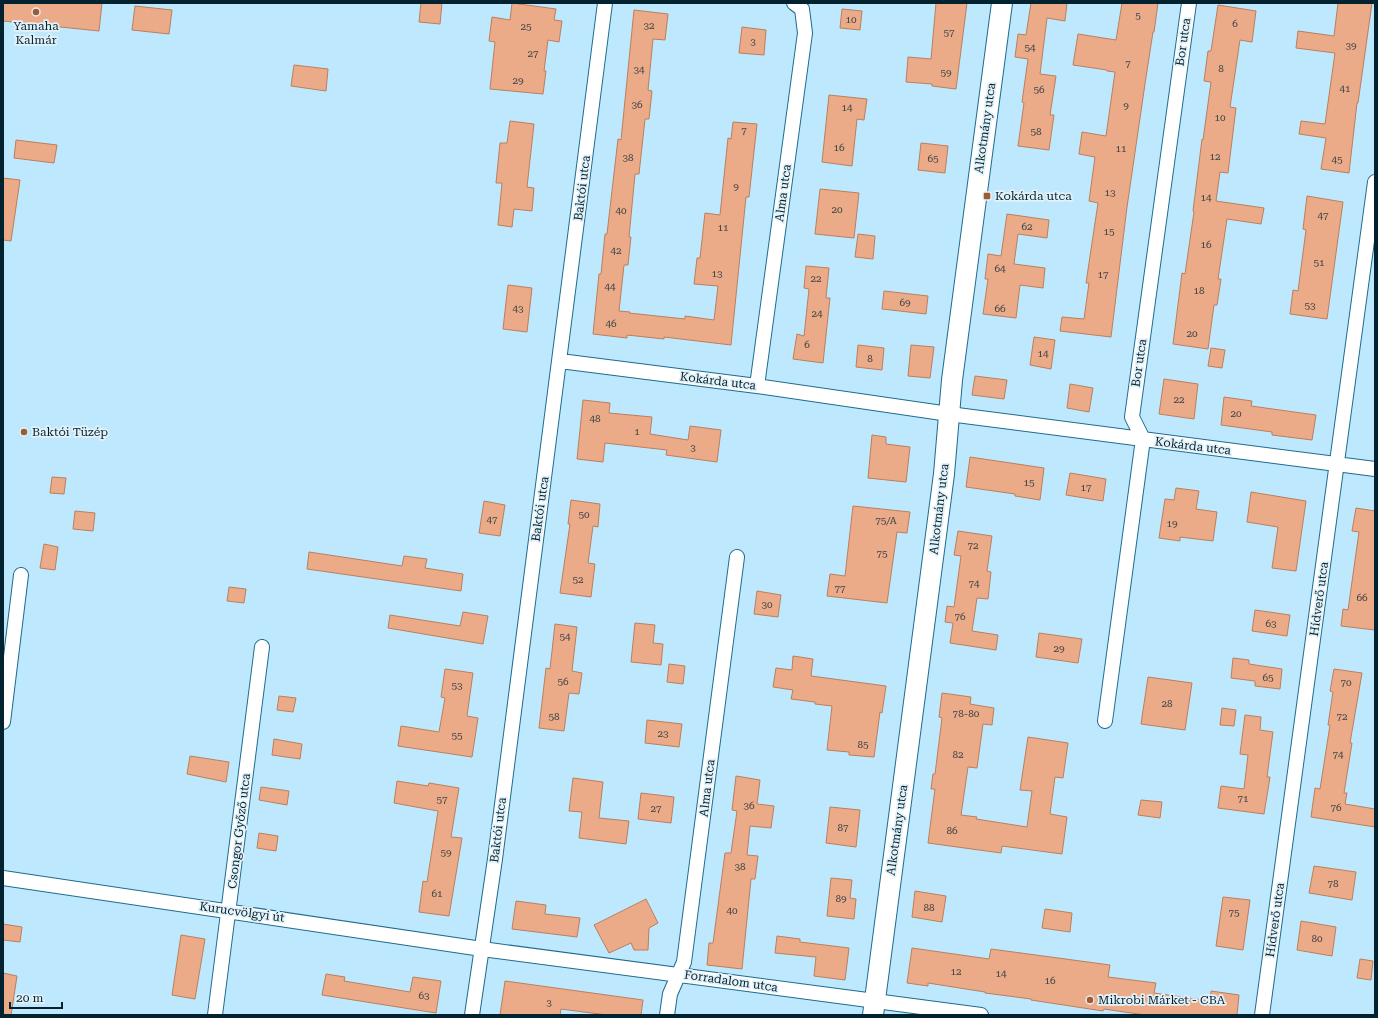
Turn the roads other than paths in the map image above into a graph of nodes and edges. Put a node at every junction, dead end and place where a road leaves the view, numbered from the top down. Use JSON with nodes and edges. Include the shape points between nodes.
{"nodes":[{"id":1,"x":605,"y":3,"type":"edge"},
{"id":2,"x":794,"y":3,"type":"edge"},
{"id":3,"x":1002,"y":3,"type":"edge"},
{"id":4,"x":1189,"y":3,"type":"edge"},
{"id":5,"x":1375,"y":182,"type":"edge"},
{"id":6,"x":560,"y":361,"type":"junction"},
{"id":7,"x":757,"y":386,"type":"junction"},
{"id":8,"x":949,"y":414,"type":"junction"},
{"id":9,"x":1143,"y":439,"type":"junction"},
{"id":10,"x":1337,"y":465,"type":"junction"},
{"id":11,"x":1375,"y":469,"type":"edge"},
{"id":12,"x":737,"y":558,"type":"dead end"},
{"id":13,"x":21,"y":575,"type":"dead end"},
{"id":14,"x":262,"y":647,"type":"dead end"},
{"id":15,"x":1106,"y":721,"type":"dead end"},
{"id":16,"x":3,"y":722,"type":"edge"},
{"id":17,"x":3,"y":878,"type":"edge"},
{"id":18,"x":228,"y":910,"type":"junction"},
{"id":19,"x":482,"y":949,"type":"junction"},
{"id":20,"x":679,"y":974,"type":"junction"},
{"id":21,"x":874,"y":1008,"type":"edge"},
{"id":22,"x":215,"y":1015,"type":"edge"},
{"id":23,"x":472,"y":1015,"type":"edge"},
{"id":24,"x":667,"y":1015,"type":"edge"},
{"id":25,"x":981,"y":1015,"type":"edge"},
{"id":26,"x":1262,"y":1015,"type":"edge"}],
"edges":[{"from":1,"to":6,"type":"street","name":"Baktói utca"},
{"from":2,"to":7,"type":"street","name":"Alma utca","via":[[802,9],[805,33]]},
{"from":3,"to":8,"type":"street","name":"Alkotmány utca"},
{"from":4,"to":9,"type":"street","name":"Bor utca","via":[[1132,417]]},
{"from":5,"to":10,"type":"street","name":"Hídverő utca"},
{"from":6,"to":7,"type":"street","name":"Kokárda utca"},
{"from":6,"to":19,"type":"street","name":"Baktói utca"},
{"from":7,"to":8,"type":"street","name":"Kokárda utca"},
{"from":8,"to":9,"type":"street","name":"Kokárda utca"},
{"from":8,"to":21,"type":"street","name":"Alkotmány utca","via":[[943,482]]},
{"from":9,"to":10,"type":"street","name":"Kokárda utca"},
{"from":9,"to":15,"type":"street"},
{"from":10,"to":11,"type":"street","name":"Kokárda utca"},
{"from":10,"to":26,"type":"street","name":"Hídverő utca"},
{"from":12,"to":20,"type":"street","name":"Alma utca","via":[[685,955]]},
{"from":13,"to":16,"type":"street"},
{"from":14,"to":18,"type":"street","name":"Csongor Győző utca"},
{"from":17,"to":18,"type":"street","name":"Kurucvölgyi út"},
{"from":18,"to":19,"type":"street","name":"Kurucvölgyi út"},
{"from":18,"to":22,"type":"street","name":"Csongor Győző utca"},
{"from":19,"to":20,"type":"street","name":"Forradalom utca"},
{"from":19,"to":23,"type":"street","name":"Baktói utca"},
{"from":20,"to":21,"type":"street","name":"Forradalom utca"},
{"from":20,"to":24,"type":"street","name":"Alma utca","via":[[670,994]]},
{"from":21,"to":25,"type":"street","name":"Forradalom utca"}]}
